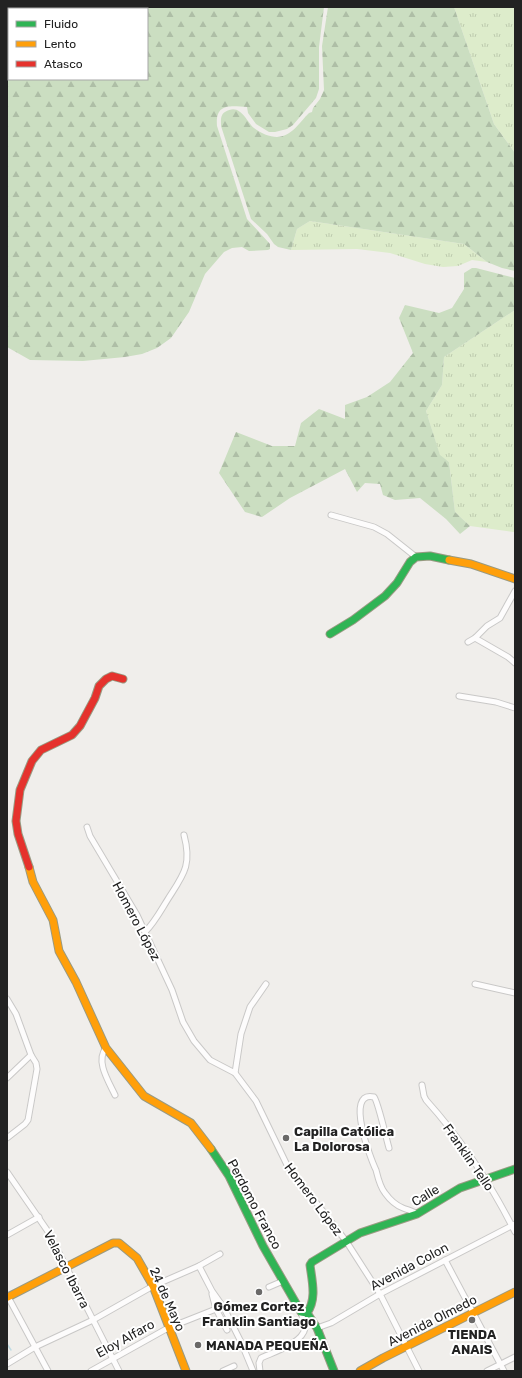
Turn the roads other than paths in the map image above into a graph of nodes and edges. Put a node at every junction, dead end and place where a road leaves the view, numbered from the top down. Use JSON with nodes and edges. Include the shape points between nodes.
{"nodes":[{"id":1,"x":331,"y":515,"type":"dead end"},
{"id":2,"x":416,"y":557,"type":"junction"},
{"id":3,"x":515,"y":579,"type":"edge"},
{"id":4,"x":515,"y":592,"type":"edge"},
{"id":5,"x":330,"y":634,"type":"dead end"},
{"id":6,"x":475,"y":638,"type":"junction"},
{"id":7,"x":468,"y":642,"type":"dead end"},
{"id":8,"x":515,"y":663,"type":"edge"},
{"id":9,"x":123,"y":679,"type":"dead end"},
{"id":10,"x":458,"y":696,"type":"dead end"},
{"id":11,"x":515,"y":708,"type":"edge"},
{"id":12,"x":87,"y":827,"type":"dead end"},
{"id":13,"x":184,"y":835,"type":"dead end"},
{"id":14,"x":145,"y":932,"type":"junction"},
{"id":15,"x":266,"y":984,"type":"dead end"},
{"id":16,"x":475,"y":984,"type":"dead end"},
{"id":17,"x":515,"y":993,"type":"edge"},
{"id":18,"x":7,"y":999,"type":"edge"},
{"id":19,"x":106,"y":1048,"type":"junction"},
{"id":20,"x":32,"y":1055,"type":"junction"},
{"id":21,"x":235,"y":1073,"type":"junction"},
{"id":22,"x":7,"y":1078,"type":"edge"},
{"id":23,"x":422,"y":1085,"type":"dead end"},
{"id":24,"x":115,"y":1095,"type":"dead end"},
{"id":25,"x":7,"y":1138,"type":"edge"},
{"id":26,"x":389,"y":1148,"type":"dead end"},
{"id":27,"x":515,"y":1169,"type":"edge"},
{"id":28,"x":7,"y":1172,"type":"edge"},
{"id":29,"x":487,"y":1180,"type":"junction"},
{"id":30,"x":417,"y":1214,"type":"junction"},
{"id":31,"x":39,"y":1216,"type":"junction"},
{"id":32,"x":513,"y":1225,"type":"edge"},
{"id":33,"x":515,"y":1232,"type":"edge"},
{"id":34,"x":7,"y":1235,"type":"edge"},
{"id":35,"x":346,"y":1240,"type":"junction"},
{"id":36,"x":220,"y":1254,"type":"dead end"},
{"id":37,"x":445,"y":1260,"type":"junction"},
{"id":38,"x":66,"y":1266,"type":"junction"},
{"id":39,"x":199,"y":1266,"type":"junction"},
{"id":40,"x":283,"y":1281,"type":"junction"},
{"id":41,"x":153,"y":1286,"type":"junction"},
{"id":42,"x":269,"y":1287,"type":"dead end"},
{"id":43,"x":212,"y":1291,"type":"junction"},
{"id":44,"x":515,"y":1292,"type":"edge"},
{"id":45,"x":380,"y":1294,"type":"junction"},
{"id":46,"x":7,"y":1296,"type":"edge"},
{"id":47,"x":216,"y":1308,"type":"junction"},
{"id":48,"x":304,"y":1312,"type":"junction"},
{"id":49,"x":473,"y":1313,"type":"junction"},
{"id":50,"x":93,"y":1320,"type":"junction"},
{"id":51,"x":168,"y":1328,"type":"junction"},
{"id":52,"x":317,"y":1328,"type":"junction"},
{"id":53,"x":227,"y":1330,"type":"dead end"},
{"id":54,"x":406,"y":1346,"type":"junction"},
{"id":55,"x":35,"y":1347,"type":"junction"},
{"id":56,"x":515,"y":1357,"type":"edge"},
{"id":57,"x":113,"y":1359,"type":"junction"},
{"id":58,"x":7,"y":1364,"type":"edge"},
{"id":59,"x":500,"y":1364,"type":"junction"},
{"id":60,"x":234,"y":1366,"type":"dead end"},
{"id":61,"x":48,"y":1371,"type":"edge"},
{"id":62,"x":91,"y":1371,"type":"edge"},
{"id":63,"x":119,"y":1371,"type":"edge"},
{"id":64,"x":186,"y":1371,"type":"edge"},
{"id":65,"x":223,"y":1371,"type":"edge"},
{"id":66,"x":253,"y":1371,"type":"edge"},
{"id":67,"x":260,"y":1371,"type":"edge"},
{"id":68,"x":334,"y":1371,"type":"edge"},
{"id":69,"x":360,"y":1371,"type":"edge"},
{"id":70,"x":420,"y":1371,"type":"edge"},
{"id":71,"x":487,"y":1371,"type":"edge"},
{"id":72,"x":504,"y":1371,"type":"edge"}],
"edges":[{"from":1,"to":2,"type":"street","via":[[387,534]]},
{"from":2,"to":3,"type":"street","via":[[430,556],[471,564]]},
{"from":2,"to":5,"type":"street","via":[[385,596]]},
{"from":4,"to":6,"type":"street","via":[[500,618]]},
{"from":6,"to":7,"type":"street"},
{"from":6,"to":8,"type":"street"},
{"from":9,"to":19,"type":"street","name":"Perdomo Franco","via":[[112,676],[106,679],[99,686],[80,726],[72,735],[41,750],[32,761],[20,790],[16,822],[33,882],[53,920],[59,951]]},
{"from":10,"to":11,"type":"street"},
{"from":12,"to":14,"type":"street","name":"Homero López"},
{"from":13,"to":14,"type":"street","via":[[188,852],[180,881]]},
{"from":14,"to":21,"type":"street","name":"Homero López","via":[[172,990],[183,1022],[194,1041],[210,1060]]},
{"from":15,"to":21,"type":"street","via":[[250,1007],[241,1034]]},
{"from":16,"to":17,"type":"street"},
{"from":18,"to":20,"type":"street","via":[[16,1014]]},
{"from":19,"to":24,"type":"street","via":[[102,1061]]},
{"from":19,"to":40,"type":"street","name":"Perdomo Franco","via":[[144,1096],[191,1122],[229,1176]]},
{"from":20,"to":22,"type":"street"},
{"from":20,"to":25,"type":"street","via":[[37,1069],[28,1120]]},
{"from":21,"to":35,"type":"street","name":"Homero López","via":[[256,1102],[287,1165]]},
{"from":23,"to":29,"type":"street","name":"Franklin Tello","via":[[426,1100]]},
{"from":26,"to":30,"type":"street","via":[[377,1100],[374,1096],[368,1096],[362,1102],[361,1123],[365,1143],[384,1192],[395,1205]]},
{"from":27,"to":29,"type":"street","name":"Calle"},
{"from":28,"to":31,"type":"street","name":"Velasco Ibarra"},
{"from":29,"to":30,"type":"street","name":"Calle","via":[[460,1188]]},
{"from":29,"to":32,"type":"street","name":"Franklin Tello"},
{"from":30,"to":35,"type":"street","name":"Calle"},
{"from":31,"to":34,"type":"street"},
{"from":31,"to":38,"type":"street","name":"Velasco Ibarra"},
{"from":32,"to":33,"type":"street","name":"Franklin Tello"},
{"from":32,"to":37,"type":"street","name":"Avenida Colon"},
{"from":35,"to":45,"type":"street","name":"Homero López"},
{"from":35,"to":48,"type":"street","via":[[310,1265],[311,1308]]},
{"from":36,"to":39,"type":"street"},
{"from":37,"to":45,"type":"street","name":"Avenida Colon"},
{"from":37,"to":49,"type":"street"},
{"from":38,"to":41,"type":"street","name":"24 de Mayo","via":[[119,1242],[137,1258]]},
{"from":38,"to":46,"type":"street"},
{"from":38,"to":50,"type":"street","name":"Velasco Ibarra"},
{"from":39,"to":41,"type":"street"},
{"from":39,"to":43,"type":"street"},
{"from":40,"to":42,"type":"street"},
{"from":40,"to":48,"type":"street","name":"Perdomo Franco"},
{"from":41,"to":50,"type":"street"},
{"from":41,"to":51,"type":"street","name":"24 de Mayo"},
{"from":43,"to":47,"type":"street"},
{"from":43,"to":66,"type":"street","via":[[224,1308]]},
{"from":44,"to":49,"type":"street","name":"Avenida Olmedo"},
{"from":45,"to":52,"type":"street","name":"Avenida Colon","via":[[331,1323]]},
{"from":45,"to":54,"type":"street","name":"Homero López"},
{"from":46,"to":55,"type":"street"},
{"from":47,"to":51,"type":"street","name":"Eloy Alfaro"},
{"from":47,"to":53,"type":"street"},
{"from":48,"to":52,"type":"street","name":"Perdomo Franco"},
{"from":48,"to":67,"type":"street","via":[[305,1327],[301,1336],[293,1343],[262,1358],[259,1363]]},
{"from":49,"to":54,"type":"street","name":"Avenida Olmedo"},
{"from":49,"to":59,"type":"street"},
{"from":50,"to":55,"type":"street"},
{"from":50,"to":57,"type":"street","name":"Velasco Ibarra"},
{"from":51,"to":57,"type":"street","name":"Eloy Alfaro"},
{"from":51,"to":64,"type":"street","name":"24 de Mayo"},
{"from":52,"to":68,"type":"street","name":"Perdomo Franco"},
{"from":54,"to":69,"type":"street","name":"Avenida Olmedo"},
{"from":54,"to":70,"type":"street","name":"Homero López"},
{"from":55,"to":58,"type":"street"},
{"from":55,"to":61,"type":"street"},
{"from":56,"to":59,"type":"street"},
{"from":57,"to":62,"type":"street","name":"Eloy Alfaro"},
{"from":57,"to":63,"type":"street","name":"Velasco Ibarra"},
{"from":59,"to":71,"type":"street"},
{"from":59,"to":72,"type":"street"},
{"from":60,"to":65,"type":"street"}]}
